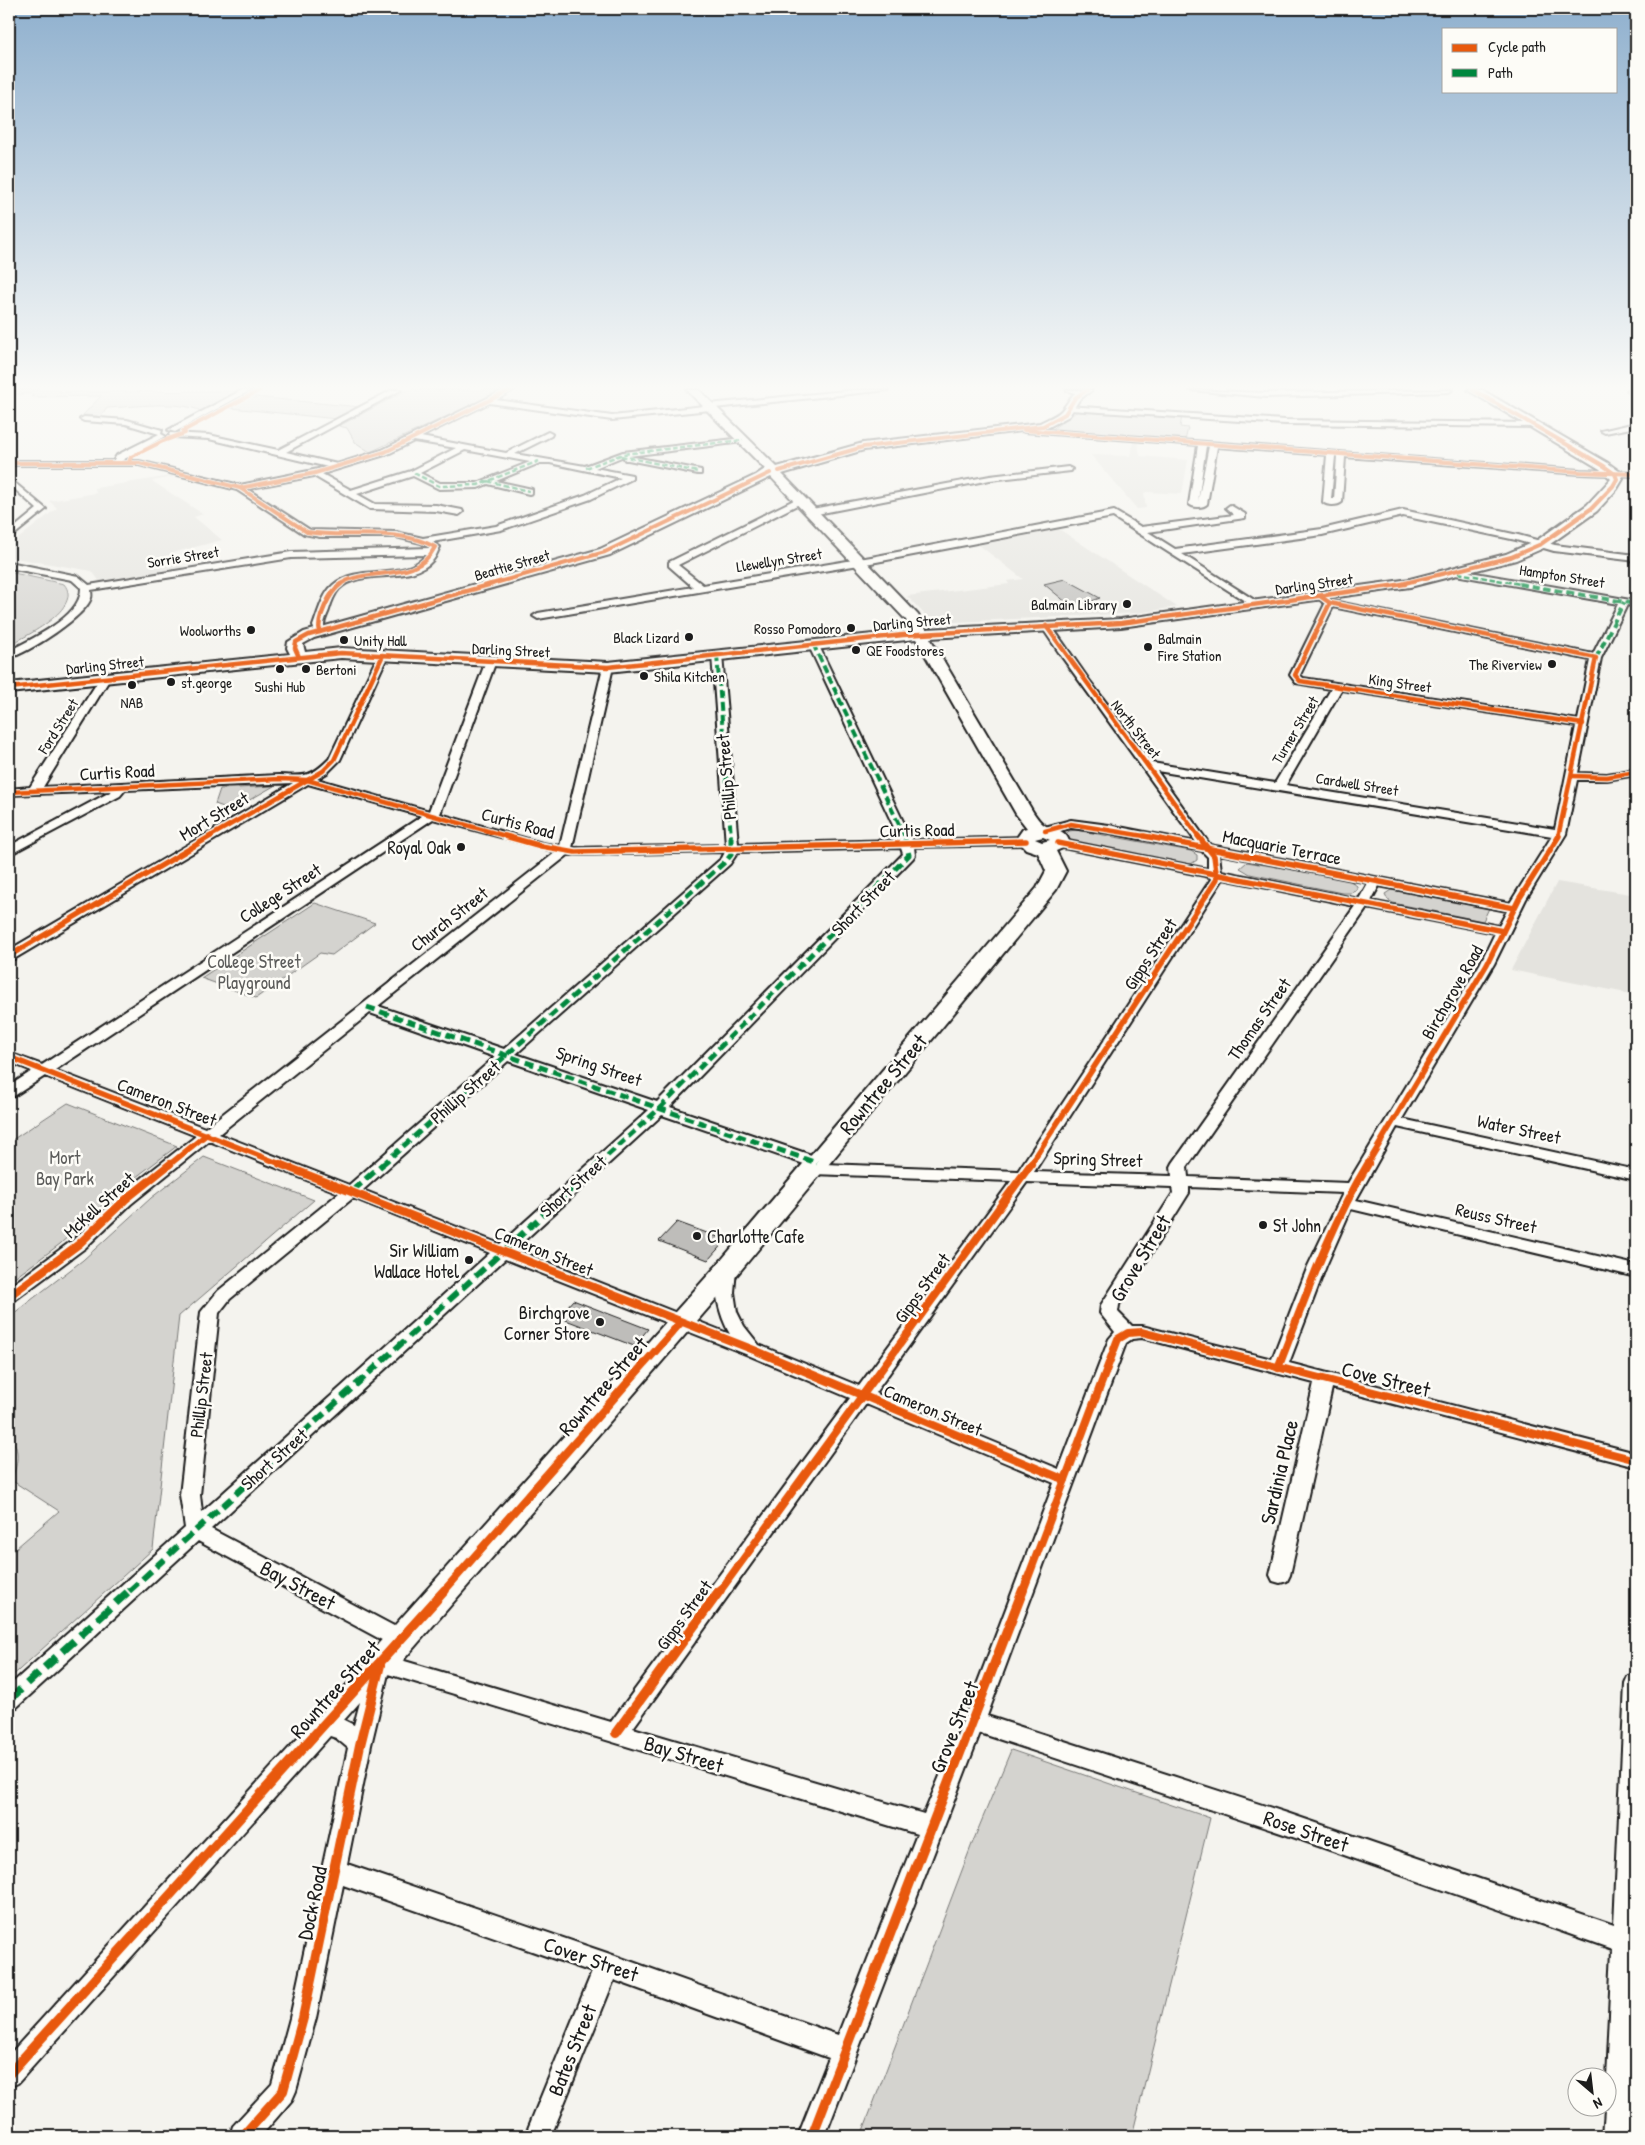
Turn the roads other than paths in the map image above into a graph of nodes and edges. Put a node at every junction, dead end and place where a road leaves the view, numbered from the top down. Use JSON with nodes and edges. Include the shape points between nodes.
{"nodes":[{"id":1,"x":243,"y":490,"type":"edge"},
{"id":2,"x":346,"y":490,"type":"edge"},
{"id":3,"x":360,"y":490,"type":"edge"},
{"id":4,"x":526,"y":490,"type":"edge"},
{"id":5,"x":602,"y":490,"type":"edge"},
{"id":6,"x":736,"y":490,"type":"edge"},
{"id":7,"x":791,"y":490,"type":"edge"},
{"id":8,"x":927,"y":490,"type":"edge"},
{"id":9,"x":1195,"y":490,"type":"edge"},
{"id":10,"x":1205,"y":490,"type":"edge"},
{"id":11,"x":1328,"y":490,"type":"edge"},
{"id":12,"x":1339,"y":490,"type":"edge"},
{"id":13,"x":1609,"y":490,"type":"edge"},
{"id":14,"x":23,"y":491,"type":"joint"},
{"id":15,"x":530,"y":491,"type":"dead end"},
{"id":16,"x":351,"y":493,"type":"junction"},
{"id":17,"x":9,"y":494,"type":"edge"},
{"id":18,"x":800,"y":500,"type":"junction"},
{"id":19,"x":1230,"y":508,"type":"dead end"},
{"id":20,"x":459,"y":512,"type":"dead end"},
{"id":21,"x":812,"y":512,"type":"junction"},
{"id":22,"x":1141,"y":530,"type":"junction"},
{"id":23,"x":9,"y":536,"type":"edge"},
{"id":24,"x":425,"y":540,"type":"junction"},
{"id":25,"x":1540,"y":544,"type":"junction"},
{"id":26,"x":434,"y":552,"type":"junction"},
{"id":27,"x":1174,"y":552,"type":"junction"},
{"id":28,"x":1636,"y":558,"type":"edge"},
{"id":29,"x":860,"y":562,"type":"junction"},
{"id":30,"x":9,"y":565,"type":"edge"},
{"id":31,"x":1453,"y":572,"type":"junction"},
{"id":32,"x":86,"y":588,"type":"junction"},
{"id":33,"x":700,"y":588,"type":"junction"},
{"id":34,"x":1325,"y":599,"type":"junction"},
{"id":35,"x":1624,"y":602,"type":"junction"},
{"id":36,"x":1636,"y":604,"type":"edge"},
{"id":37,"x":1256,"y":605,"type":"junction"},
{"id":38,"x":538,"y":616,"type":"dead end"},
{"id":39,"x":1046,"y":626,"type":"junction"},
{"id":40,"x":320,"y":632,"type":"junction"},
{"id":41,"x":920,"y":633,"type":"junction"},
{"id":42,"x":813,"y":644,"type":"junction"},
{"id":43,"x":9,"y":655,"type":"edge"},
{"id":44,"x":384,"y":655,"type":"junction"},
{"id":45,"x":717,"y":655,"type":"junction"},
{"id":46,"x":299,"y":657,"type":"junction"},
{"id":47,"x":1596,"y":658,"type":"junction"},
{"id":48,"x":491,"y":661,"type":"junction"},
{"id":49,"x":608,"y":667,"type":"junction"},
{"id":50,"x":106,"y":677,"type":"junction"},
{"id":51,"x":1338,"y":687,"type":"junction"},
{"id":52,"x":9,"y":688,"type":"edge"},
{"id":53,"x":1582,"y":724,"type":"junction"},
{"id":54,"x":1149,"y":766,"type":"junction"},
{"id":55,"x":1636,"y":772,"type":"edge"},
{"id":56,"x":1572,"y":776,"type":"junction"},
{"id":57,"x":307,"y":780,"type":"junction"},
{"id":58,"x":121,"y":787,"type":"junction"},
{"id":59,"x":1278,"y":788,"type":"junction"},
{"id":60,"x":34,"y":790,"type":"junction"},
{"id":61,"x":9,"y":792,"type":"edge"},
{"id":62,"x":432,"y":816,"type":"junction"},
{"id":63,"x":1560,"y":834,"type":"junction"},
{"id":64,"x":1043,"y":839,"type":"junction"},
{"id":65,"x":908,"y":845,"type":"junction"},
{"id":66,"x":732,"y":848,"type":"junction"},
{"id":67,"x":1206,"y":848,"type":"junction"},
{"id":68,"x":9,"y":851,"type":"edge"},
{"id":69,"x":565,"y":851,"type":"junction"},
{"id":70,"x":1215,"y":874,"type":"junction"},
{"id":71,"x":1376,"y":880,"type":"junction"},
{"id":72,"x":1363,"y":904,"type":"junction"},
{"id":73,"x":1514,"y":908,"type":"junction"},
{"id":74,"x":1503,"y":931,"type":"junction"},
{"id":75,"x":9,"y":956,"type":"edge"},
{"id":76,"x":367,"y":1007,"type":"junction"},
{"id":77,"x":507,"y":1056,"type":"junction"},
{"id":78,"x":9,"y":1057,"type":"edge"},
{"id":79,"x":45,"y":1070,"type":"junction"},
{"id":80,"x":9,"y":1093,"type":"edge"},
{"id":81,"x":660,"y":1108,"type":"junction"},
{"id":82,"x":1394,"y":1122,"type":"junction"},
{"id":83,"x":208,"y":1134,"type":"junction"},
{"id":84,"x":815,"y":1166,"type":"junction"},
{"id":85,"x":1636,"y":1175,"type":"edge"},
{"id":86,"x":1022,"y":1177,"type":"junction"},
{"id":87,"x":1180,"y":1182,"type":"junction"},
{"id":88,"x":352,"y":1191,"type":"junction"},
{"id":89,"x":1350,"y":1196,"type":"junction"},
{"id":90,"x":502,"y":1250,"type":"junction"},
{"id":91,"x":727,"y":1270,"type":"junction"},
{"id":92,"x":1636,"y":1271,"type":"edge"},
{"id":93,"x":9,"y":1296,"type":"edge"},
{"id":94,"x":681,"y":1322,"type":"junction"},
{"id":95,"x":1128,"y":1333,"type":"junction"},
{"id":96,"x":754,"y":1350,"type":"junction"},
{"id":97,"x":1278,"y":1368,"type":"junction"},
{"id":98,"x":1324,"y":1380,"type":"junction"},
{"id":99,"x":863,"y":1396,"type":"junction"},
{"id":100,"x":1636,"y":1460,"type":"edge"},
{"id":101,"x":1065,"y":1480,"type":"junction"},
{"id":102,"x":195,"y":1530,"type":"junction"},
{"id":103,"x":1280,"y":1575,"type":"dead end"},
{"id":104,"x":401,"y":1640,"type":"junction"},
{"id":105,"x":381,"y":1663,"type":"junction"},
{"id":106,"x":1636,"y":1683,"type":"edge"},
{"id":107,"x":9,"y":1700,"type":"edge"},
{"id":108,"x":974,"y":1721,"type":"junction"},
{"id":109,"x":324,"y":1726,"type":"junction"},
{"id":110,"x":616,"y":1733,"type":"junction"},
{"id":111,"x":360,"y":1745,"type":"junction"},
{"id":112,"x":931,"y":1828,"type":"junction"},
{"id":113,"x":336,"y":1871,"type":"junction"},
{"id":114,"x":1631,"y":1943,"type":"edge"},
{"id":115,"x":607,"y":1965,"type":"junction"},
{"id":116,"x":845,"y":2051,"type":"junction"},
{"id":117,"x":9,"y":2074,"type":"edge"},
{"id":118,"x":243,"y":2136,"type":"edge"},
{"id":119,"x":538,"y":2136,"type":"edge"},
{"id":120,"x":812,"y":2136,"type":"edge"},
{"id":121,"x":1616,"y":2136,"type":"edge"}],
"edges":[{"from":1,"to":24,"type":"street","via":[[306,532],[400,535]]},
{"from":2,"to":16,"type":"street"},
{"from":3,"to":16,"type":"street"},
{"from":4,"to":15,"type":"street"},
{"from":5,"to":24,"type":"street","via":[[498,528]]},
{"from":6,"to":40,"type":"street","name":"Beattie Street","via":[[605,552]]},
{"from":7,"to":18,"type":"street","name":"Rowntree Street"},
{"from":8,"to":21,"type":"street"},
{"from":9,"to":10,"type":"street","via":[[1193,504],[1203,504]]},
{"from":11,"to":12,"type":"street","via":[[1327,502],[1338,502]]},
{"from":13,"to":25,"type":"street","name":"Darling Street","via":[[1596,505]]},
{"from":14,"to":17,"type":"street"},
{"from":14,"to":23,"type":"street","via":[[42,509]]},
{"from":16,"to":20,"type":"street","via":[[373,507],[436,508]]},
{"from":18,"to":21,"type":"street","name":"Rowntree Street"},
{"from":18,"to":33,"type":"street","via":[[672,564]]},
{"from":19,"to":22,"type":"street","via":[[1242,516]]},
{"from":21,"to":29,"type":"street","name":"Rowntree Street"},
{"from":22,"to":27,"type":"street"},
{"from":22,"to":29,"type":"street","name":"Llewellyn Street","via":[[1114,514]]},
{"from":24,"to":26,"type":"street","via":[[435,547]]},
{"from":25,"to":27,"type":"street","via":[[1403,514],[1322,532]]},
{"from":25,"to":28,"type":"street"},
{"from":25,"to":31,"type":"street","name":"Darling Street","via":[[1511,557]]},
{"from":26,"to":32,"type":"street","name":"Sorrie Street","via":[[286,555]]},
{"from":26,"to":40,"type":"street","via":[[430,560],[421,565],[339,584],[318,626]]},
{"from":27,"to":37,"type":"street"},
{"from":29,"to":33,"type":"street","name":"Llewellyn Street"},
{"from":29,"to":41,"type":"street","name":"Rowntree Street","via":[[913,618]]},
{"from":30,"to":32,"type":"street","via":[[75,578]]},
{"from":31,"to":34,"type":"street","name":"Darling Street"},
{"from":31,"to":35,"type":"street","name":"Hampton Street"},
{"from":32,"to":43,"type":"street","via":[[85,601],[72,617]]},
{"from":33,"to":38,"type":"street","name":"Llewellyn Street"},
{"from":34,"to":37,"type":"street","name":"Darling Street"},
{"from":34,"to":47,"type":"street"},
{"from":34,"to":51,"type":"street","name":"King Street","via":[[1296,675],[1300,681]]},
{"from":35,"to":36,"type":"street","name":"Hampton Street"},
{"from":35,"to":47,"type":"street","name":"Birchgrove Road"},
{"from":37,"to":39,"type":"street","name":"Darling Street","via":[[1144,621]]},
{"from":39,"to":41,"type":"street","name":"Darling Street"},
{"from":39,"to":54,"type":"street","name":"North Street","via":[[1094,697]]},
{"from":40,"to":46,"type":"street","name":"Beattie Street","via":[[296,642]]},
{"from":41,"to":42,"type":"street","name":"Darling Street"},
{"from":41,"to":64,"type":"street","name":"Rowntree Street","via":[[1017,801]]},
{"from":42,"to":45,"type":"street","name":"Darling Street"},
{"from":42,"to":65,"type":"street"},
{"from":44,"to":46,"type":"street","name":"Darling Street","via":[[342,653]]},
{"from":44,"to":48,"type":"street","name":"Darling Street"},
{"from":44,"to":57,"type":"street","name":"Mort Street","via":[[332,764]]},
{"from":45,"to":49,"type":"street","name":"Darling Street"},
{"from":45,"to":66,"type":"street","name":"Phillip Street"},
{"from":46,"to":50,"type":"street","name":"Darling Street"},
{"from":47,"to":53,"type":"street","name":"Birchgrove Road"},
{"from":48,"to":49,"type":"street","name":"Darling Street"},
{"from":48,"to":62,"type":"street","via":[[437,810]]},
{"from":49,"to":69,"type":"street"},
{"from":50,"to":52,"type":"street","name":"Darling Street"},
{"from":50,"to":60,"type":"street","name":"Ford Street"},
{"from":51,"to":53,"type":"street","name":"King Street"},
{"from":51,"to":59,"type":"street","name":"Turner Street"},
{"from":53,"to":56,"type":"street","name":"Birchgrove Road"},
{"from":54,"to":59,"type":"street","name":"Cardwell Street"},
{"from":54,"to":67,"type":"street","name":"North Street"},
{"from":55,"to":56,"type":"street","via":[[1607,777]]},
{"from":56,"to":63,"type":"street","name":"Birchgrove Road"},
{"from":57,"to":58,"type":"street","name":"Curtis Road"},
{"from":57,"to":62,"type":"street","name":"Curtis Road"},
{"from":57,"to":75,"type":"street","name":"Mort Street"},
{"from":58,"to":60,"type":"street","name":"Curtis Road"},
{"from":58,"to":68,"type":"street"},
{"from":59,"to":63,"type":"street","name":"Cardwell Street"},
{"from":60,"to":61,"type":"street","name":"Curtis Road"},
{"from":62,"to":69,"type":"street","name":"Curtis Road"},
{"from":62,"to":79,"type":"street","name":"College Street"},
{"from":63,"to":73,"type":"street","name":"Birchgrove Road"},
{"from":64,"to":65,"type":"street","name":"Curtis Road"},
{"from":64,"to":67,"type":"street","name":"Macquarie Terrace","via":[[1071,824]]},
{"from":64,"to":70,"type":"street"},
{"from":64,"to":84,"type":"street","name":"Rowntree Street","via":[[1056,872],[1046,890]]},
{"from":65,"to":66,"type":"street","name":"Curtis Road"},
{"from":65,"to":81,"type":"street","name":"Short Street","via":[[909,855]]},
{"from":66,"to":69,"type":"street","name":"Curtis Road"},
{"from":66,"to":77,"type":"street","name":"Phillip Street","via":[[726,861]]},
{"from":67,"to":70,"type":"street","via":[[1214,856]]},
{"from":67,"to":71,"type":"street","name":"Macquarie Terrace"},
{"from":69,"to":76,"type":"street","name":"Church Street"},
{"from":70,"to":72,"type":"street"},
{"from":70,"to":86,"type":"street","name":"Gipps Street","via":[[1217,879]]},
{"from":71,"to":72,"type":"street","name":"Thomas Street"},
{"from":71,"to":73,"type":"street","name":"Macquarie Terrace"},
{"from":72,"to":74,"type":"street"},
{"from":72,"to":87,"type":"street","name":"Thomas Street","via":[[1179,1167]]},
{"from":73,"to":74,"type":"street","name":"Birchgrove Road"},
{"from":74,"to":82,"type":"street","name":"Birchgrove Road"},
{"from":76,"to":77,"type":"street","name":"Spring Street"},
{"from":76,"to":83,"type":"street","name":"Church Street"},
{"from":77,"to":81,"type":"street","name":"Spring Street"},
{"from":77,"to":88,"type":"street","name":"Phillip Street"},
{"from":78,"to":79,"type":"street","name":"Cameron Street"},
{"from":79,"to":80,"type":"street","name":"College Street"},
{"from":79,"to":83,"type":"street","name":"Cameron Street"},
{"from":81,"to":84,"type":"street","name":"Spring Street"},
{"from":81,"to":90,"type":"street","name":"Short Street"},
{"from":82,"to":85,"type":"street","name":"Water Street"},
{"from":82,"to":89,"type":"street","name":"Birchgrove Road"},
{"from":83,"to":88,"type":"street","name":"Cameron Street"},
{"from":83,"to":93,"type":"street","name":"McKell Street","via":[[125,1200],[79,1244]]},
{"from":84,"to":86,"type":"street","name":"Spring Street"},
{"from":84,"to":91,"type":"street","name":"Rowntree Street"},
{"from":86,"to":87,"type":"street","name":"Spring Street"},
{"from":86,"to":99,"type":"street","name":"Gipps Street"},
{"from":87,"to":89,"type":"street","name":"Spring Street"},
{"from":87,"to":95,"type":"street","name":"Grove Street","via":[[1180,1193],[1110,1306],[1108,1313]]},
{"from":88,"to":90,"type":"street","name":"Cameron Street"},
{"from":88,"to":102,"type":"street","name":"Phillip Street","via":[[224,1296],[210,1312],[190,1495]]},
{"from":89,"to":92,"type":"street","name":"Reuss Street"},
{"from":89,"to":97,"type":"street","name":"Birchgrove Road","via":[[1316,1266]]},
{"from":90,"to":94,"type":"street","name":"Cameron Street"},
{"from":90,"to":102,"type":"street","name":"Short Street"},
{"from":91,"to":94,"type":"street","name":"Rowntree Street"},
{"from":91,"to":96,"type":"street","name":"Cameron Street","via":[[725,1302],[729,1314]]},
{"from":94,"to":96,"type":"street","name":"Cameron Street"},
{"from":94,"to":104,"type":"street","name":"Rowntree Street"},
{"from":95,"to":97,"type":"street","name":"Cove Street","via":[[1142,1332]]},
{"from":95,"to":101,"type":"street","name":"Grove Street","via":[[1115,1344]]},
{"from":96,"to":99,"type":"street","name":"Cameron Street"},
{"from":97,"to":98,"type":"street","name":"Cove Street"},
{"from":98,"to":100,"type":"street","name":"Cove Street"},
{"from":98,"to":103,"type":"street","name":"Sardinia Place"},
{"from":99,"to":101,"type":"street","name":"Cameron Street"},
{"from":99,"to":110,"type":"street","name":"Gipps Street"},
{"from":101,"to":108,"type":"street","name":"Grove Street"},
{"from":102,"to":104,"type":"street","name":"Bay Street"},
{"from":102,"to":107,"type":"street","name":"Short Street"},
{"from":104,"to":105,"type":"street","name":"Rowntree Street"},
{"from":105,"to":109,"type":"street","name":"Rowntree Street"},
{"from":105,"to":110,"type":"street","name":"Bay Street"},
{"from":105,"to":111,"type":"street","name":"Dock Road"},
{"from":106,"to":114,"type":"street"},
{"from":108,"to":112,"type":"street","name":"Grove Street"},
{"from":108,"to":114,"type":"street","name":"Rose Street","via":[[1287,1824]]},
{"from":109,"to":111,"type":"street","via":[[343,1729]]},
{"from":109,"to":117,"type":"street","name":"Rowntree Street"},
{"from":110,"to":112,"type":"street","name":"Bay Street"},
{"from":111,"to":113,"type":"street","name":"Dock Road"},
{"from":112,"to":116,"type":"street","name":"Grove Street"},
{"from":113,"to":115,"type":"street","name":"Cover Street"},
{"from":113,"to":118,"type":"street","name":"Dock Road","via":[[283,2091]]},
{"from":114,"to":121,"type":"street"},
{"from":115,"to":116,"type":"street","name":"Cover Street"},
{"from":115,"to":119,"type":"street","name":"Bates Street"},
{"from":116,"to":120,"type":"street","name":"Grove Street"}]}
